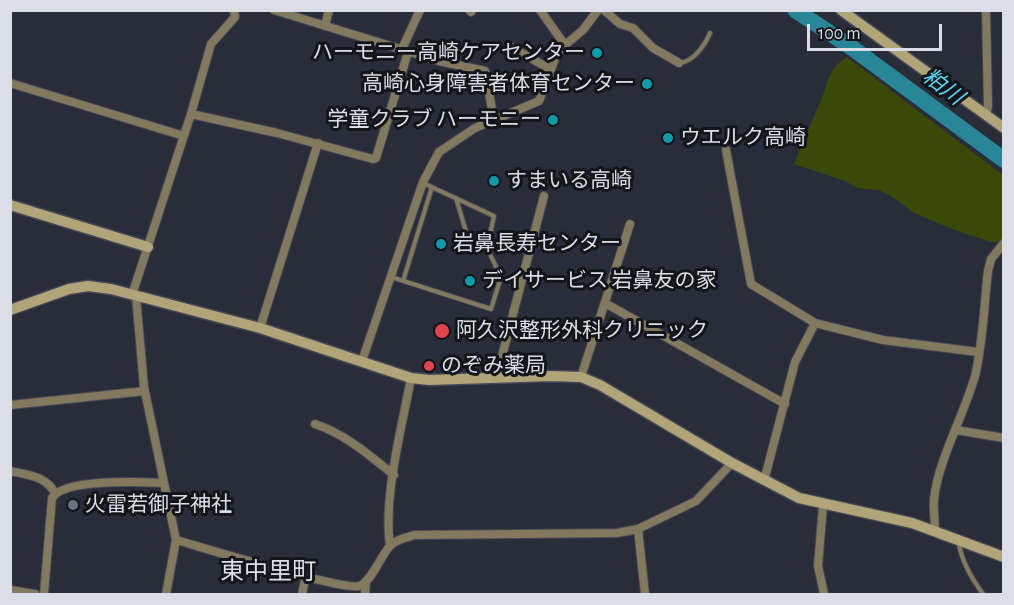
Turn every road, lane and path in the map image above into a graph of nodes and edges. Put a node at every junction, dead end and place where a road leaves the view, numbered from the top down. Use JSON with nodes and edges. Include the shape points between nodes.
{"nodes":[{"id":1,"x":234,"y":10,"type":"edge"},
{"id":2,"x":274,"y":10,"type":"edge"},
{"id":3,"x":329,"y":10,"type":"edge"},
{"id":4,"x":420,"y":10,"type":"edge"},
{"id":5,"x":540,"y":10,"type":"edge"},
{"id":6,"x":598,"y":10,"type":"edge"},
{"id":7,"x":604,"y":10,"type":"edge"},
{"id":8,"x":841,"y":10,"type":"edge"},
{"id":9,"x":986,"y":10,"type":"edge"},
{"id":10,"x":325,"y":26,"type":"junction"},
{"id":11,"x":711,"y":33,"type":"dead end"},
{"id":12,"x":565,"y":45,"type":"junction"},
{"id":13,"x":511,"y":47,"type":"dead end"},
{"id":14,"x":405,"y":51,"type":"junction"},
{"id":15,"x":680,"y":63,"type":"joint"},
{"id":16,"x":550,"y":69,"type":"junction"},
{"id":17,"x":10,"y":83,"type":"edge"},
{"id":18,"x":191,"y":114,"type":"junction"},
{"id":19,"x":986,"y":115,"type":"junction"},
{"id":20,"x":494,"y":120,"type":"junction"},
{"id":21,"x":1004,"y":128,"type":"edge"},
{"id":22,"x":184,"y":136,"type":"junction"},
{"id":23,"x":318,"y":143,"type":"junction"},
{"id":24,"x":726,"y":150,"type":"dead end"},
{"id":25,"x":423,"y":182,"type":"junction"},
{"id":26,"x":432,"y":187,"type":"junction"},
{"id":27,"x":544,"y":196,"type":"dead end"},
{"id":28,"x":456,"y":197,"type":"junction"},
{"id":29,"x":10,"y":205,"type":"edge"},
{"id":30,"x":630,"y":224,"type":"dead end"},
{"id":31,"x":1004,"y":243,"type":"edge"},
{"id":32,"x":148,"y":247,"type":"junction"},
{"id":33,"x":488,"y":248,"type":"junction"},
{"id":34,"x":391,"y":277,"type":"junction"},
{"id":35,"x":403,"y":281,"type":"junction"},
{"id":36,"x":134,"y":296,"type":"junction"},
{"id":37,"x":605,"y":303,"type":"junction"},
{"id":38,"x":10,"y":310,"type":"edge"},
{"id":39,"x":815,"y":323,"type":"junction"},
{"id":40,"x":260,"y":328,"type":"junction"},
{"id":41,"x":978,"y":352,"type":"junction"},
{"id":42,"x":362,"y":361,"type":"junction"},
{"id":43,"x":581,"y":377,"type":"junction"},
{"id":44,"x":411,"y":378,"type":"junction"},
{"id":45,"x":496,"y":379,"type":"junction"},
{"id":46,"x":145,"y":391,"type":"junction"},
{"id":47,"x":785,"y":404,"type":"junction"},
{"id":48,"x":10,"y":405,"type":"edge"},
{"id":49,"x":315,"y":423,"type":"dead end"},
{"id":50,"x":956,"y":430,"type":"junction"},
{"id":51,"x":1004,"y":438,"type":"edge"},
{"id":52,"x":732,"y":463,"type":"junction"},
{"id":53,"x":10,"y":471,"type":"edge"},
{"id":54,"x":394,"y":475,"type":"junction"},
{"id":55,"x":764,"y":481,"type":"junction"},
{"id":56,"x":164,"y":483,"type":"junction"},
{"id":57,"x":55,"y":493,"type":"junction"},
{"id":58,"x":823,"y":505,"type":"junction"},
{"id":59,"x":638,"y":529,"type":"junction"},
{"id":60,"x":935,"y":531,"type":"junction"},
{"id":61,"x":176,"y":540,"type":"junction"},
{"id":62,"x":958,"y":540,"type":"junction"},
{"id":63,"x":390,"y":545,"type":"junction"},
{"id":64,"x":1004,"y":557,"type":"edge"},
{"id":65,"x":306,"y":576,"type":"junction"},
{"id":66,"x":366,"y":581,"type":"junction"},
{"id":67,"x":10,"y":590,"type":"edge"},
{"id":68,"x":35,"y":594,"type":"edge"},
{"id":69,"x":44,"y":594,"type":"edge"},
{"id":70,"x":166,"y":594,"type":"edge"},
{"id":71,"x":302,"y":594,"type":"edge"},
{"id":72,"x":365,"y":594,"type":"edge"},
{"id":73,"x":645,"y":594,"type":"edge"},
{"id":74,"x":824,"y":594,"type":"edge"},
{"id":75,"x":983,"y":594,"type":"edge"}],
"edges":[{"from":1,"to":18,"type":"street","via":[[235,17],[211,44]]},
{"from":2,"to":10,"type":"street"},
{"from":3,"to":10,"type":"street"},
{"from":4,"to":14,"type":"street"},
{"from":5,"to":12,"type":"street"},
{"from":6,"to":12,"type":"street"},
{"from":7,"to":15,"type":"street","via":[[620,24],[633,28],[653,48]]},
{"from":8,"to":19,"type":"street"},
{"from":9,"to":19,"type":"street"},
{"from":10,"to":14,"type":"street"},
{"from":11,"to":15,"type":"lane","via":[[696,54]]},
{"from":12,"to":16,"type":"street"},
{"from":13,"to":16,"type":"street"},
{"from":14,"to":20,"type":"street","via":[[485,70]]},
{"from":14,"to":23,"type":"street","via":[[376,158]]},
{"from":16,"to":20,"type":"street","via":[[539,101]]},
{"from":17,"to":22,"type":"street"},
{"from":18,"to":22,"type":"street"},
{"from":18,"to":23,"type":"street"},
{"from":19,"to":21,"type":"street"},
{"from":20,"to":25,"type":"street","via":[[439,152]]},
{"from":22,"to":32,"type":"street"},
{"from":23,"to":40,"type":"street"},
{"from":24,"to":39,"type":"street","via":[[751,284]]},
{"from":25,"to":26,"type":"lane"},
{"from":25,"to":34,"type":"street"},
{"from":26,"to":28,"type":"lane"},
{"from":26,"to":35,"type":"lane"},
{"from":27,"to":45,"type":"street"},
{"from":28,"to":33,"type":"lane","via":[[470,245]]},
{"from":28,"to":33,"type":"lane","via":[[494,216]]},
{"from":29,"to":32,"type":"street"},
{"from":30,"to":37,"type":"street"},
{"from":31,"to":41,"type":"street","via":[[991,259],[988,271]]},
{"from":32,"to":36,"type":"street"},
{"from":33,"to":35,"type":"lane","via":[[501,277],[491,309]]},
{"from":34,"to":35,"type":"lane"},
{"from":34,"to":42,"type":"street"},
{"from":36,"to":38,"type":"street","via":[[88,286]]},
{"from":36,"to":40,"type":"street"},
{"from":36,"to":46,"type":"street"},
{"from":37,"to":43,"type":"street"},
{"from":37,"to":47,"type":"street"},
{"from":39,"to":41,"type":"street","via":[[883,340]]},
{"from":39,"to":47,"type":"street","via":[[795,362]]},
{"from":40,"to":42,"type":"street"},
{"from":41,"to":50,"type":"street","via":[[965,410]]},
{"from":42,"to":44,"type":"street"},
{"from":43,"to":45,"type":"street"},
{"from":43,"to":52,"type":"street"},
{"from":44,"to":45,"type":"street"},
{"from":44,"to":54,"type":"street"},
{"from":46,"to":48,"type":"street"},
{"from":46,"to":56,"type":"street"},
{"from":47,"to":55,"type":"street"},
{"from":49,"to":54,"type":"street","via":[[349,440]]},
{"from":50,"to":51,"type":"street"},
{"from":50,"to":60,"type":"street","via":[[934,499]]},
{"from":52,"to":55,"type":"street"},
{"from":52,"to":59,"type":"street","via":[[696,501]]},
{"from":53,"to":57,"type":"street","via":[[43,480]]},
{"from":54,"to":63,"type":"street","via":[[388,527]]},
{"from":55,"to":58,"type":"street"},
{"from":56,"to":57,"type":"street","via":[[112,482],[70,487]]},
{"from":56,"to":61,"type":"street"},
{"from":57,"to":69,"type":"street"},
{"from":58,"to":60,"type":"street","via":[[889,517]]},
{"from":58,"to":74,"type":"street","via":[[818,566]]},
{"from":59,"to":63,"type":"street","via":[[597,534],[414,535]]},
{"from":59,"to":73,"type":"street"},
{"from":60,"to":62,"type":"street"},
{"from":61,"to":65,"type":"street"},
{"from":61,"to":70,"type":"street"},
{"from":62,"to":64,"type":"street"},
{"from":62,"to":75,"type":"lane","via":[[973,581]]},
{"from":63,"to":66,"type":"street"},
{"from":65,"to":66,"type":"street","via":[[347,586],[359,586]]},
{"from":65,"to":71,"type":"street"},
{"from":66,"to":72,"type":"street"},
{"from":67,"to":68,"type":"street"}]}
